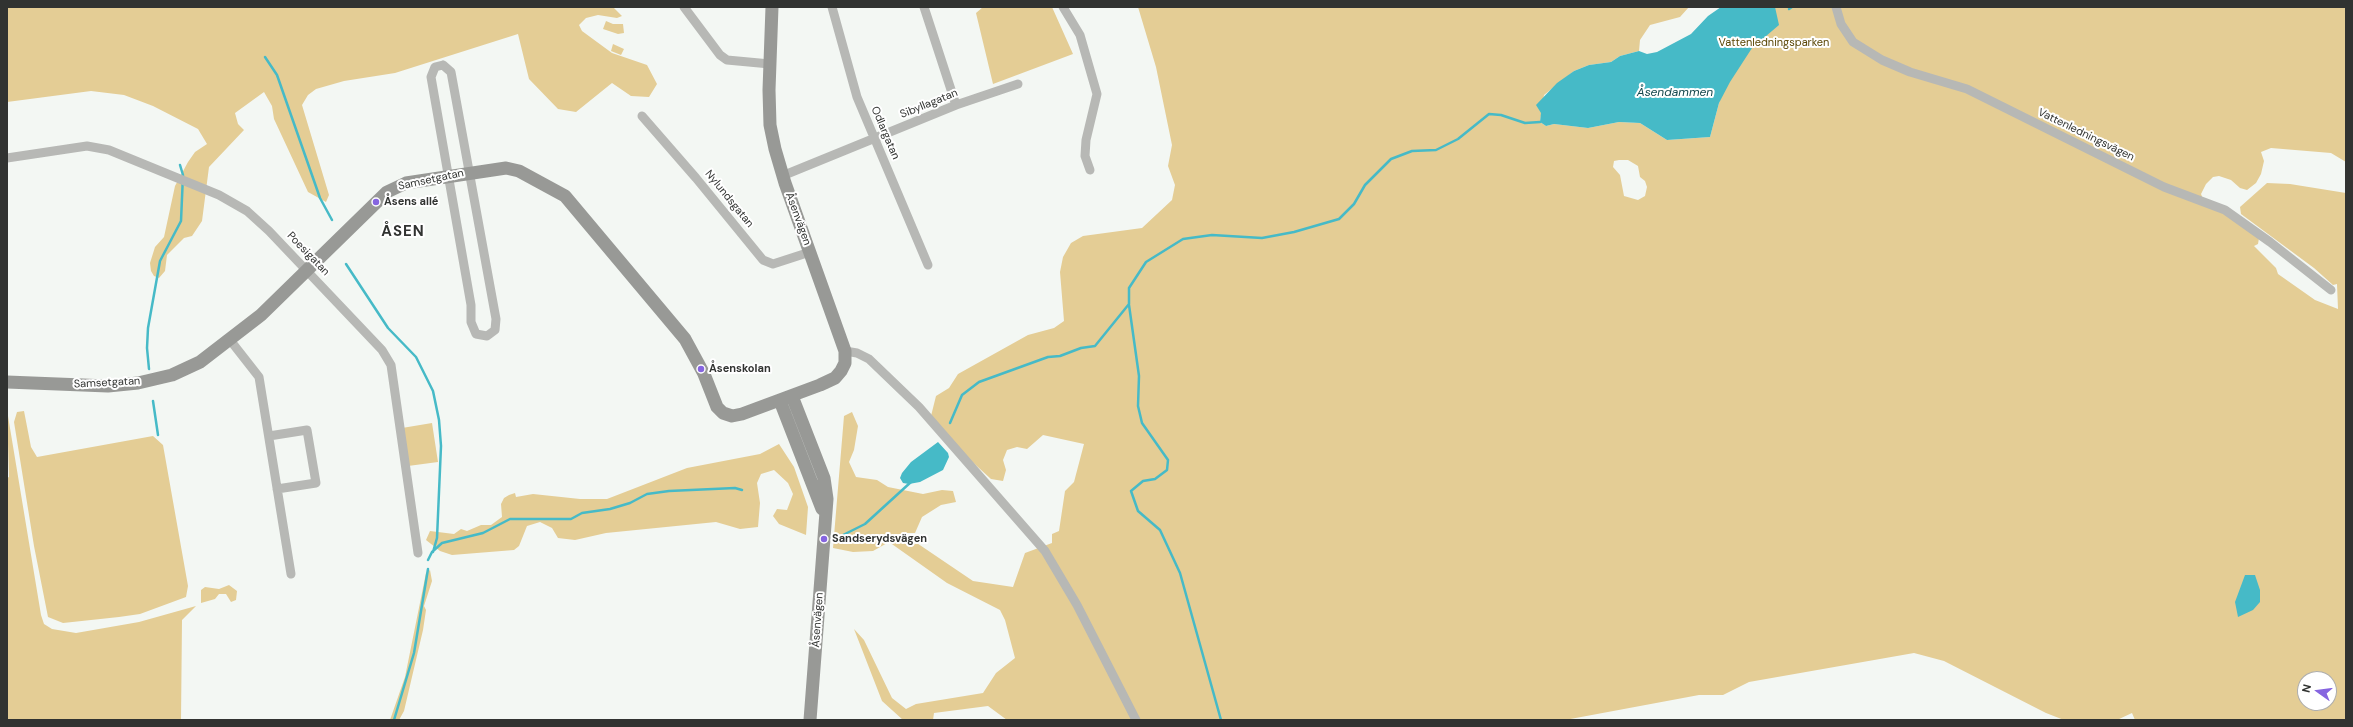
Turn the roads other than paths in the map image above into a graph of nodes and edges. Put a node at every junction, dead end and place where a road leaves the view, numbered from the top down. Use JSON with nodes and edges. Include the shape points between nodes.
{"nodes":[{"id":1,"x":684,"y":7,"type":"edge"},
{"id":2,"x":772,"y":7,"type":"edge"},
{"id":3,"x":832,"y":7,"type":"edge"},
{"id":4,"x":924,"y":7,"type":"edge"},
{"id":5,"x":1063,"y":7,"type":"edge"},
{"id":6,"x":1836,"y":7,"type":"edge"},
{"id":7,"x":770,"y":64,"type":"junction"},
{"id":8,"x":1018,"y":84,"type":"dead end"},
{"id":9,"x":956,"y":105,"type":"junction"},
{"id":10,"x":642,"y":116,"type":"dead end"},
{"id":11,"x":875,"y":138,"type":"junction"},
{"id":12,"x":7,"y":158,"type":"edge"},
{"id":13,"x":1090,"y":170,"type":"dead end"},
{"id":14,"x":468,"y":172,"type":"junction"},
{"id":15,"x":448,"y":176,"type":"junction"},
{"id":16,"x":782,"y":176,"type":"junction"},
{"id":17,"x":810,"y":252,"type":"junction"},
{"id":18,"x":928,"y":265,"type":"dead end"},
{"id":19,"x":307,"y":270,"type":"junction"},
{"id":20,"x":2331,"y":290,"type":"dead end"},
{"id":21,"x":230,"y":340,"type":"junction"},
{"id":22,"x":845,"y":351,"type":"junction"},
{"id":23,"x":7,"y":382,"type":"edge"},
{"id":24,"x":786,"y":399,"type":"junction"},
{"id":25,"x":269,"y":436,"type":"junction"},
{"id":26,"x":278,"y":489,"type":"junction"},
{"id":27,"x":418,"y":552,"type":"dead end"},
{"id":28,"x":290,"y":574,"type":"dead end"},
{"id":29,"x":810,"y":720,"type":"edge"},
{"id":30,"x":1136,"y":720,"type":"edge"}],
"edges":[{"from":1,"to":7,"type":"street","via":[[720,55],[727,60]]},
{"from":2,"to":7,"type":"street","name":"Åsenvägen"},
{"from":3,"to":11,"type":"street","name":"Odlargatan","via":[[857,97]]},
{"from":4,"to":9,"type":"street"},
{"from":5,"to":13,"type":"street","via":[[1080,35],[1097,94],[1086,140],[1085,156]]},
{"from":6,"to":20,"type":"street","name":"Vattenledningsvägen","via":[[1841,24],[1853,42],[1882,60],[1910,72],[1968,89],[2164,187],[2224,210]]},
{"from":7,"to":16,"type":"street","name":"Åsenvägen","via":[[770,125]]},
{"from":8,"to":9,"type":"street","name":"Sibyllagatan"},
{"from":9,"to":11,"type":"street","name":"Sibyllagatan"},
{"from":10,"to":17,"type":"street","name":"Nylundsgatan","via":[[763,260],[773,264]]},
{"from":11,"to":16,"type":"street","name":"Sibyllagatan"},
{"from":11,"to":18,"type":"street","name":"Odlargatan"},
{"from":12,"to":19,"type":"street","name":"Poesigatan","via":[[87,146],[109,150],[219,195],[247,211]]},
{"from":14,"to":15,"type":"street","name":"Samsetgatan"},
{"from":14,"to":15,"type":"street","via":[[450,72],[443,65],[439,65],[433,69],[431,77]]},
{"from":14,"to":15,"type":"street","via":[[497,324],[492,334],[487,336],[476,334],[471,322],[471,305]]},
{"from":14,"to":24,"type":"street","name":"Samsetgatan","via":[[506,168],[519,171],[565,196],[685,339],[704,374],[717,407],[723,413],[732,416],[742,414]]},
{"from":15,"to":19,"type":"street","name":"Samsetgatan","via":[[396,186]]},
{"from":16,"to":17,"type":"street","name":"Åsenvägen"},
{"from":17,"to":22,"type":"street","name":"Åsenvägen"},
{"from":19,"to":21,"type":"street","name":"Samsetgatan","via":[[261,315]]},
{"from":19,"to":27,"type":"street","name":"Poesigatan","via":[[382,350],[391,365]]},
{"from":21,"to":23,"type":"street","name":"Samsetgatan","via":[[200,362],[172,376],[138,383],[71,386]]},
{"from":21,"to":25,"type":"street","via":[[259,377]]},
{"from":22,"to":24,"type":"street","via":[[845,363],[835,378]]},
{"from":22,"to":30,"type":"street","via":[[869,359],[919,407],[1045,551],[1077,605]]},
{"from":24,"to":29,"type":"street","name":"Åsenvägen","via":[[824,478],[827,499]]},
{"from":25,"to":26,"type":"street"},
{"from":25,"to":26,"type":"street","via":[[307,430],[316,483]]},
{"from":26,"to":28,"type":"street"}]}
